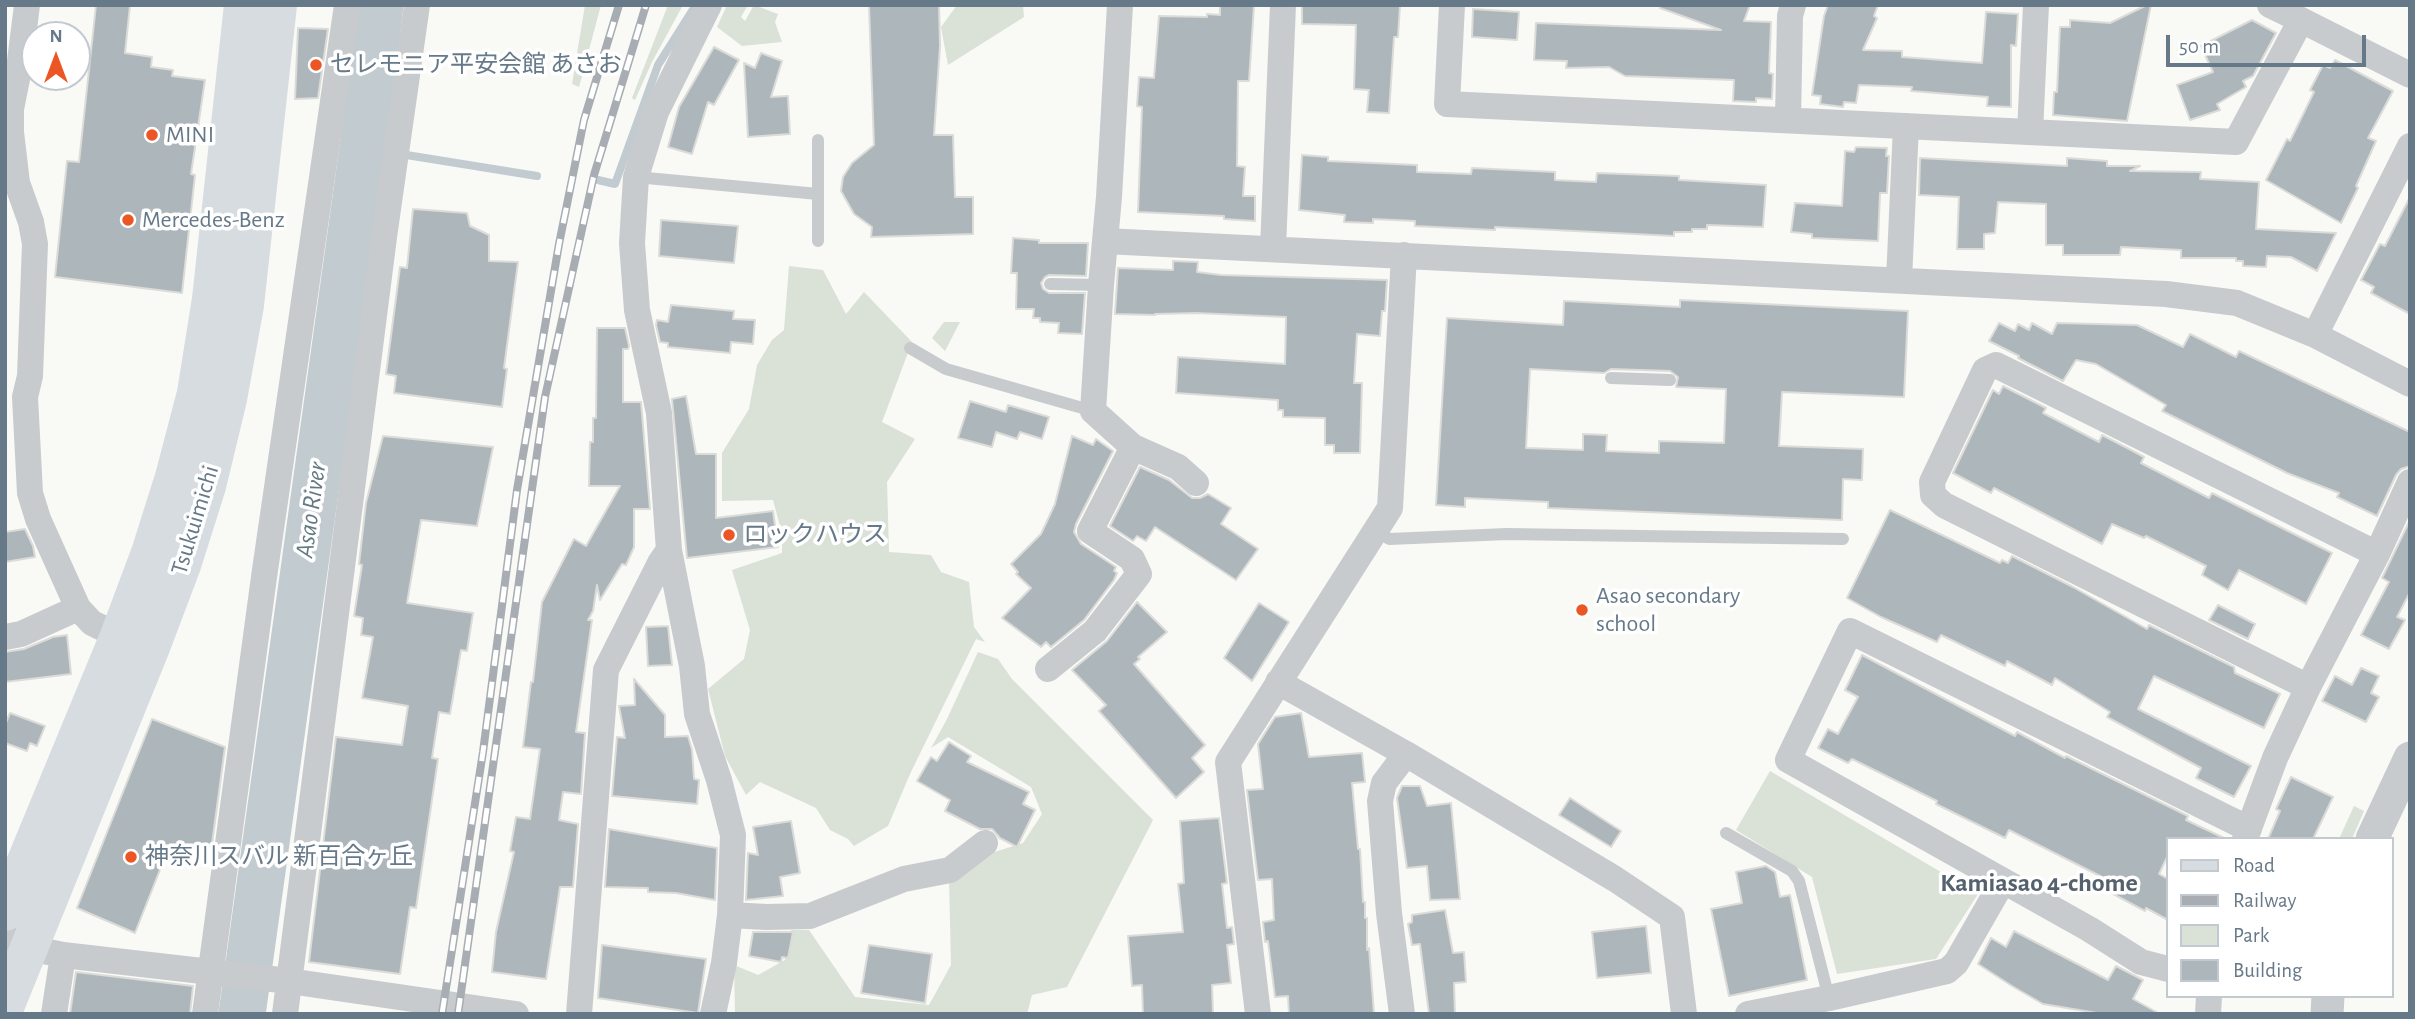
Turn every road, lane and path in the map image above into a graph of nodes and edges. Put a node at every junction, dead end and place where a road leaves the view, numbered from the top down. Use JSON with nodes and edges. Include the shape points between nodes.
{"nodes":[{"id":1,"x":27,"y":5,"type":"edge"},
{"id":2,"x":243,"y":5,"type":"edge"},
{"id":3,"x":278,"y":5,"type":"edge"},
{"id":4,"x":347,"y":5,"type":"edge"},
{"id":5,"x":417,"y":5,"type":"edge"},
{"id":6,"x":709,"y":5,"type":"edge"},
{"id":7,"x":1120,"y":5,"type":"edge"},
{"id":8,"x":1283,"y":5,"type":"edge"},
{"id":9,"x":1452,"y":5,"type":"edge"},
{"id":10,"x":1793,"y":5,"type":"edge"},
{"id":11,"x":2036,"y":5,"type":"edge"},
{"id":12,"x":2270,"y":5,"type":"edge"},
{"id":13,"x":2301,"y":20,"type":"junction"},
{"id":14,"x":2410,"y":75,"type":"edge"},
{"id":15,"x":1788,"y":120,"type":"junction"},
{"id":16,"x":1906,"y":126,"type":"junction"},
{"id":17,"x":2030,"y":132,"type":"junction"},
{"id":18,"x":818,"y":140,"type":"dead end"},
{"id":19,"x":2410,"y":146,"type":"edge"},
{"id":20,"x":636,"y":177,"type":"junction"},
{"id":21,"x":818,"y":194,"type":"junction"},
{"id":22,"x":818,"y":241,"type":"dead end"},
{"id":23,"x":1105,"y":241,"type":"junction"},
{"id":24,"x":1273,"y":248,"type":"junction"},
{"id":25,"x":1404,"y":255,"type":"junction"},
{"id":26,"x":1899,"y":280,"type":"junction"},
{"id":27,"x":1050,"y":284,"type":"dead end"},
{"id":28,"x":1101,"y":285,"type":"junction"},
{"id":29,"x":2315,"y":335,"type":"junction"},
{"id":30,"x":910,"y":348,"type":"dead end"},
{"id":31,"x":1611,"y":377,"type":"dead end"},
{"id":32,"x":1670,"y":380,"type":"dead end"},
{"id":33,"x":2410,"y":384,"type":"edge"},
{"id":34,"x":1093,"y":411,"type":"junction"},
{"id":35,"x":1133,"y":447,"type":"junction"},
{"id":36,"x":2410,"y":482,"type":"edge"},
{"id":37,"x":1196,"y":483,"type":"dead end"},
{"id":38,"x":1378,"y":531,"type":"junction"},
{"id":39,"x":1843,"y":539,"type":"dead end"},
{"id":40,"x":669,"y":550,"type":"junction"},
{"id":41,"x":2377,"y":554,"type":"junction"},
{"id":42,"x":78,"y":608,"type":"junction"},
{"id":43,"x":119,"y":636,"type":"junction"},
{"id":44,"x":5,"y":637,"type":"edge"},
{"id":45,"x":1048,"y":669,"type":"dead end"},
{"id":46,"x":1278,"y":682,"type":"junction"},
{"id":47,"x":2308,"y":687,"type":"junction"},
{"id":48,"x":1406,"y":754,"type":"junction"},
{"id":49,"x":2408,"y":765,"type":"edge"},
{"id":50,"x":1726,"y":833,"type":"dead end"},
{"id":51,"x":2247,"y":834,"type":"edge"},
{"id":52,"x":2372,"y":837,"type":"edge"},
{"id":53,"x":985,"y":843,"type":"dead end"},
{"id":54,"x":2003,"y":881,"type":"junction"},
{"id":55,"x":5,"y":912,"type":"edge"},
{"id":56,"x":730,"y":915,"type":"junction"},
{"id":57,"x":32,"y":948,"type":"edge"},
{"id":58,"x":2166,"y":968,"type":"edge"},
{"id":59,"x":220,"y":974,"type":"junction"},
{"id":60,"x":278,"y":980,"type":"junction"},
{"id":61,"x":1829,"y":998,"type":"junction"},
{"id":62,"x":5,"y":1007,"type":"edge"},
{"id":63,"x":54,"y":1014,"type":"edge"},
{"id":64,"x":205,"y":1014,"type":"edge"},
{"id":65,"x":285,"y":1014,"type":"edge"},
{"id":66,"x":516,"y":1014,"type":"edge"},
{"id":67,"x":579,"y":1014,"type":"edge"},
{"id":68,"x":713,"y":1014,"type":"edge"},
{"id":69,"x":1258,"y":1014,"type":"edge"},
{"id":70,"x":1402,"y":1014,"type":"edge"},
{"id":71,"x":1684,"y":1014,"type":"edge"},
{"id":72,"x":1748,"y":1014,"type":"edge"}],
"edges":[{"from":1,"to":42,"type":"street","via":[[11,132],[17,183],[35,243],[30,376],[25,397],[30,494]]},
{"from":2,"to":43,"type":"main road","name":"Tsukuimichi","via":[[211,299],[196,393],[150,553]]},
{"from":3,"to":57,"type":"main road","name":"Tsukuimichi","via":[[245,305],[207,486],[182,565]]},
{"from":4,"to":59,"type":"street","via":[[262,590]]},
{"from":5,"to":60,"type":"street"},
{"from":6,"to":20,"type":"street","via":[[656,112]]},
{"from":7,"to":23,"type":"street"},
{"from":8,"to":24,"type":"street"},
{"from":9,"to":15,"type":"street","via":[[1447,104]]},
{"from":10,"to":15,"type":"street"},
{"from":11,"to":17,"type":"street"},
{"from":12,"to":13,"type":"street"},
{"from":13,"to":14,"type":"street"},
{"from":13,"to":17,"type":"street","via":[[2236,142]]},
{"from":15,"to":16,"type":"street"},
{"from":16,"to":17,"type":"street"},
{"from":16,"to":26,"type":"street"},
{"from":18,"to":21,"type":"lane"},
{"from":19,"to":29,"type":"street"},
{"from":20,"to":21,"type":"lane"},
{"from":20,"to":40,"type":"street","via":[[632,243],[637,310],[659,413]]},
{"from":21,"to":22,"type":"lane"},
{"from":23,"to":24,"type":"street"},
{"from":23,"to":28,"type":"street"},
{"from":24,"to":25,"type":"street"},
{"from":25,"to":26,"type":"street"},
{"from":25,"to":38,"type":"street","via":[[1390,509]]},
{"from":26,"to":29,"type":"street","via":[[2166,294],[2237,303]]},
{"from":27,"to":28,"type":"lane"},
{"from":28,"to":34,"type":"street"},
{"from":29,"to":33,"type":"street"},
{"from":30,"to":34,"type":"lane","via":[[946,369]]},
{"from":31,"to":32,"type":"lane"},
{"from":34,"to":35,"type":"street"},
{"from":35,"to":37,"type":"street","via":[[1178,467]]},
{"from":35,"to":45,"type":"street","via":[[1090,531],[1132,559],[1139,574],[1095,631]]},
{"from":36,"to":41,"type":"street"},
{"from":38,"to":39,"type":"lane","via":[[1389,539],[1507,534]]},
{"from":38,"to":46,"type":"street"},
{"from":40,"to":56,"type":"street","via":[[697,714],[733,835]]},
{"from":40,"to":67,"type":"street","via":[[606,670]]},
{"from":41,"to":47,"type":"street"},
{"from":41,"to":47,"type":"street","via":[[1996,365],[1985,370],[1932,482],[1933,495],[1944,505]]},
{"from":42,"to":43,"type":"street","via":[[92,623]]},
{"from":42,"to":44,"type":"street"},
{"from":43,"to":55,"type":"main road","name":"Tsukuimichi"},
{"from":46,"to":48,"type":"street"},
{"from":46,"to":69,"type":"street","via":[[1228,762]]},
{"from":47,"to":51,"type":"street"},
{"from":48,"to":70,"type":"street","via":[[1384,783],[1380,801]]},
{"from":48,"to":71,"type":"street","via":[[1672,917]]},
{"from":49,"to":52,"type":"street"},
{"from":50,"to":61,"type":"lane","via":[[1792,871],[1799,881]]},
{"from":51,"to":54,"type":"street","via":[[1850,631],[1788,760]]},
{"from":53,"to":56,"type":"street","via":[[950,870],[904,879],[810,916]]},
{"from":54,"to":58,"type":"street","via":[[2141,962]]},
{"from":54,"to":61,"type":"street","via":[[1956,964],[1947,971]]},
{"from":56,"to":68,"type":"street"},
{"from":57,"to":59,"type":"street"},
{"from":57,"to":62,"type":"main road","name":"Tsukuimichi"},
{"from":57,"to":63,"type":"street"},
{"from":59,"to":60,"type":"street"},
{"from":59,"to":64,"type":"street"},
{"from":60,"to":65,"type":"street"},
{"from":60,"to":66,"type":"street"},
{"from":61,"to":72,"type":"street"}]}
